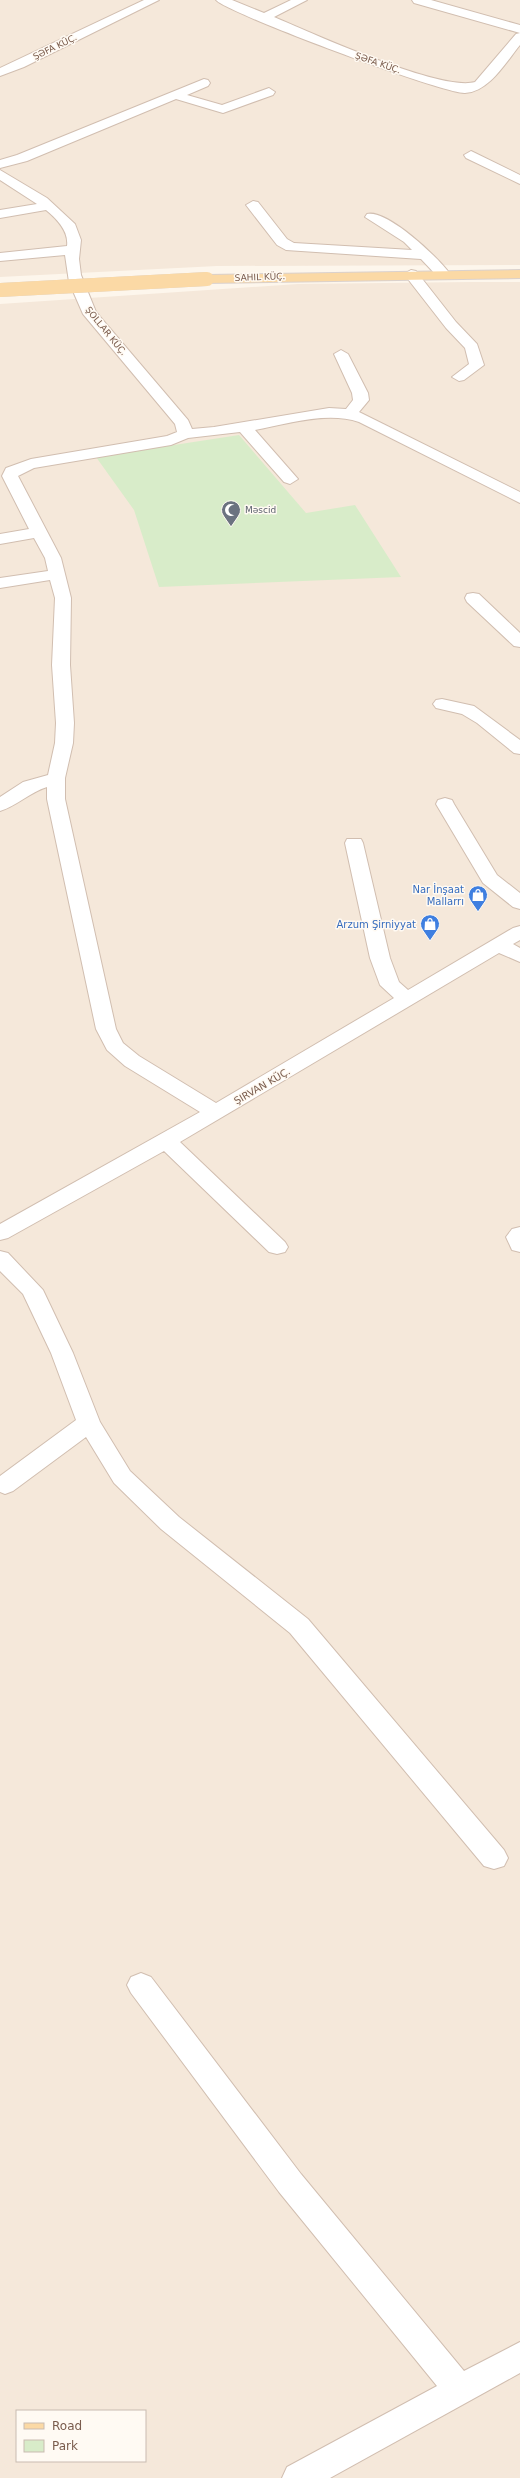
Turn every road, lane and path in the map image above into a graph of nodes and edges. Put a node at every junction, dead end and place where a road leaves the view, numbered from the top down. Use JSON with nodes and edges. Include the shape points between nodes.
{"nodes":[{"id":1,"x":222,"y":0,"type":"edge"},
{"id":2,"x":301,"y":0,"type":"edge"},
{"id":3,"x":418,"y":0,"type":"edge"},
{"id":4,"x":146,"y":1,"type":"edge"},
{"id":5,"x":265,"y":17,"type":"junction"},
{"id":6,"x":520,"y":29,"type":"edge"},
{"id":7,"x":520,"y":37,"type":"edge"},
{"id":8,"x":0,"y":72,"type":"edge"},
{"id":9,"x":204,"y":83,"type":"dead end"},
{"id":10,"x":269,"y":92,"type":"dead end"},
{"id":11,"x":175,"y":95,"type":"junction"},
{"id":12,"x":471,"y":155,"type":"dead end"},
{"id":13,"x":0,"y":164,"type":"edge"},
{"id":14,"x":0,"y":174,"type":"edge"},
{"id":15,"x":520,"y":180,"type":"edge"},
{"id":16,"x":253,"y":205,"type":"dead end"},
{"id":17,"x":48,"y":206,"type":"junction"},
{"id":18,"x":0,"y":214,"type":"edge"},
{"id":19,"x":372,"y":217,"type":"dead end"},
{"id":20,"x":73,"y":250,"type":"junction"},
{"id":21,"x":424,"y":255,"type":"junction"},
{"id":22,"x":0,"y":257,"type":"edge"},
{"id":23,"x":411,"y":274,"type":"junction"},
{"id":24,"x":443,"y":274,"type":"junction"},
{"id":25,"x":520,"y":274,"type":"edge"},
{"id":26,"x":0,"y":290,"type":"edge"},
{"id":27,"x":341,"y":354,"type":"dead end"},
{"id":28,"x":458,"y":377,"type":"dead end"},
{"id":29,"x":350,"y":414,"type":"junction"},
{"id":30,"x":244,"y":427,"type":"junction"},
{"id":31,"x":185,"y":434,"type":"junction"},
{"id":32,"x":6,"y":469,"type":"edge"},
{"id":33,"x":290,"y":479,"type":"dead end"},
{"id":34,"x":520,"y":498,"type":"edge"},
{"id":35,"x":40,"y":532,"type":"junction"},
{"id":36,"x":0,"y":539,"type":"edge"},
{"id":37,"x":58,"y":574,"type":"junction"},
{"id":38,"x":0,"y":583,"type":"edge"},
{"id":39,"x":473,"y":598,"type":"dead end"},
{"id":40,"x":520,"y":642,"type":"edge"},
{"id":41,"x":442,"y":704,"type":"dead end"},
{"id":42,"x":520,"y":749,"type":"edge"},
{"id":43,"x":56,"y":778,"type":"junction"},
{"id":44,"x":445,"y":804,"type":"dead end"},
{"id":45,"x":0,"y":805,"type":"edge"},
{"id":46,"x":354,"y":843,"type":"dead end"},
{"id":47,"x":520,"y":903,"type":"edge"},
{"id":48,"x":520,"y":932,"type":"edge"},
{"id":49,"x":500,"y":945,"type":"junction"},
{"id":50,"x":520,"y":956,"type":"edge"},
{"id":51,"x":408,"y":1000,"type":"junction"},
{"id":52,"x":216,"y":1112,"type":"junction"},
{"id":53,"x":166,"y":1141,"type":"junction"},
{"id":54,"x":0,"y":1233,"type":"edge"},
{"id":55,"x":520,"y":1234,"type":"edge"},
{"id":56,"x":520,"y":1245,"type":"edge"},
{"id":57,"x":277,"y":1247,"type":"dead end"},
{"id":58,"x":0,"y":1258,"type":"edge"},
{"id":59,"x":89,"y":1423,"type":"junction"},
{"id":60,"x":5,"y":1485,"type":"dead end"},
{"id":61,"x":494,"y":1858,"type":"dead end"},
{"id":62,"x":141,"y":1986,"type":"dead end"},
{"id":63,"x":520,"y":2357,"type":"edge"},
{"id":64,"x":460,"y":2390,"type":"junction"},
{"id":65,"x":298,"y":2478,"type":"edge"}],
"edges":[{"from":1,"to":5,"type":"street","name":"ŞƏFA KÜÇ."},
{"from":2,"to":5,"type":"street"},
{"from":3,"to":6,"type":"street"},
{"from":4,"to":8,"type":"street","name":"ŞƏFA KÜÇ."},
{"from":5,"to":7,"type":"street","name":"ŞƏFA KÜÇ.","via":[[356,56],[455,89],[479,85]]},
{"from":9,"to":11,"type":"street"},
{"from":10,"to":11,"type":"street","via":[[223,110]]},
{"from":11,"to":13,"type":"street","via":[[22,158]]},
{"from":12,"to":15,"type":"street"},
{"from":14,"to":17,"type":"street","name":"ŞOLLAR KÜÇ."},
{"from":16,"to":21,"type":"street","via":[[282,242],[291,247]]},
{"from":17,"to":18,"type":"street"},
{"from":17,"to":20,"type":"street","name":"ŞOLLAR KÜÇ.","via":[[70,226],[74,239]]},
{"from":19,"to":21,"type":"street","via":[[409,239]]},
{"from":20,"to":22,"type":"street"},
{"from":20,"to":31,"type":"street","name":"ŞOLLAR KÜÇ.","via":[[72,261],[79,295],[90,314],[183,423]]},
{"from":21,"to":24,"type":"street"},
{"from":23,"to":24,"type":"main road","name":"SAHIL KÜÇ."},
{"from":23,"to":26,"type":"main road","name":"SAHIL KÜÇ.","bridge":true,"via":[[207,279]]},
{"from":23,"to":28,"type":"street","via":[[451,325],[472,347],[477,365]]},
{"from":24,"to":25,"type":"main road","name":"SAHIL KÜÇ."},
{"from":27,"to":29,"type":"street","via":[[360,393],[361,400]]},
{"from":29,"to":30,"type":"street","via":[[311,415]]},
{"from":29,"to":34,"type":"street"},
{"from":30,"to":31,"type":"street"},
{"from":30,"to":33,"type":"street"},
{"from":31,"to":32,"type":"street","via":[[171,440]]},
{"from":32,"to":35,"type":"street"},
{"from":35,"to":36,"type":"street"},
{"from":35,"to":37,"type":"street"},
{"from":37,"to":38,"type":"street"},
{"from":37,"to":43,"type":"street","via":[[63,598],[61,665],[65,723],[64,743]]},
{"from":39,"to":40,"type":"street"},
{"from":41,"to":42,"type":"street","via":[[468,710],[483,718]]},
{"from":43,"to":45,"type":"street","via":[[29,786],[10,796]]},
{"from":43,"to":52,"type":"street","via":[[56,799],[106,1029],[114,1046]]},
{"from":44,"to":47,"type":"street","via":[[490,880]]},
{"from":46,"to":51,"type":"street","via":[[380,958],[390,985]]},
{"from":48,"to":49,"type":"street","name":"ŞIRVAN KÜÇ."},
{"from":49,"to":50,"type":"street"},
{"from":49,"to":51,"type":"street","name":"ŞIRVAN KÜÇ."},
{"from":51,"to":52,"type":"street","name":"ŞIRVAN KÜÇ."},
{"from":52,"to":53,"type":"street","name":"ŞIRVAN KÜÇ."},
{"from":53,"to":54,"type":"street","name":"ŞIRVAN KÜÇ."},
{"from":53,"to":57,"type":"street"},
{"from":55,"to":56,"type":"street","via":[[517,1237]]},
{"from":58,"to":59,"type":"street","via":[[32,1290],[62,1353]]},
{"from":59,"to":60,"type":"street"},
{"from":59,"to":61,"type":"street","via":[[122,1477],[170,1523],[299,1626]]},
{"from":62,"to":64,"type":"street","via":[[290,2183]]},
{"from":63,"to":64,"type":"street"},
{"from":64,"to":65,"type":"street"}]}
